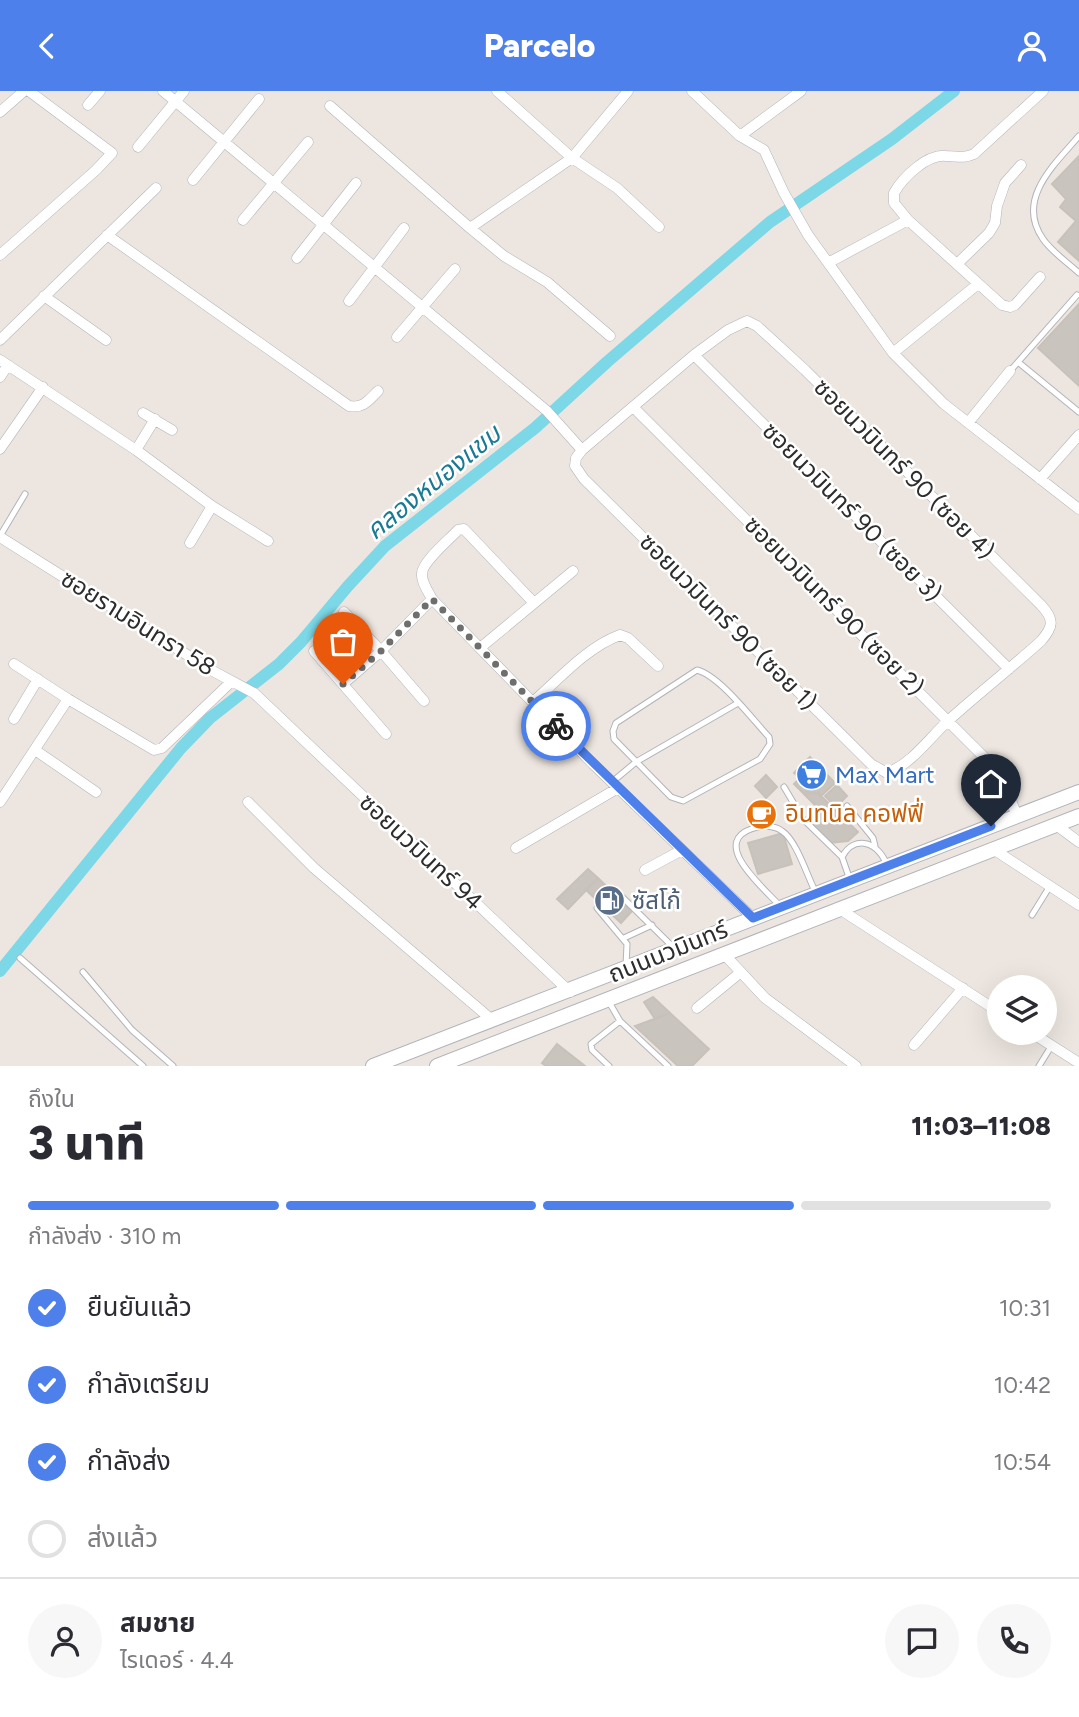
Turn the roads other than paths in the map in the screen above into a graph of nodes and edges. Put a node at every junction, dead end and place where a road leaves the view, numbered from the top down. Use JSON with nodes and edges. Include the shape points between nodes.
{"nodes":[{"id":1,"x":27,"y":91,"type":"edge"},
{"id":2,"x":100,"y":91,"type":"edge"},
{"id":3,"x":163,"y":91,"type":"edge"},
{"id":4,"x":184,"y":91,"type":"edge"},
{"id":5,"x":497,"y":91,"type":"edge"},
{"id":6,"x":628,"y":91,"type":"edge"},
{"id":7,"x":692,"y":91,"type":"edge"},
{"id":8,"x":801,"y":91,"type":"edge"},
{"id":9,"x":1042,"y":91,"type":"edge"},
{"id":10,"x":259,"y":99,"type":"dead end"},
{"id":11,"x":175,"y":101,"type":"junction"},
{"id":12,"x":88,"y":105,"type":"dead end"},
{"id":13,"x":330,"y":106,"type":"dead end"},
{"id":14,"x":0,"y":112,"type":"edge"},
{"id":15,"x":740,"y":136,"type":"junction"},
{"id":16,"x":1079,"y":136,"type":"edge"},
{"id":17,"x":224,"y":142,"type":"junction"},
{"id":18,"x":308,"y":142,"type":"dead end"},
{"id":19,"x":138,"y":147,"type":"dead end"},
{"id":20,"x":572,"y":158,"type":"junction"},
{"id":21,"x":1020,"y":165,"type":"dead end"},
{"id":22,"x":193,"y":180,"type":"dead end"},
{"id":23,"x":274,"y":183,"type":"junction"},
{"id":24,"x":356,"y":183,"type":"dead end"},
{"id":25,"x":156,"y":188,"type":"dead end"},
{"id":26,"x":243,"y":220,"type":"dead end"},
{"id":27,"x":908,"y":220,"type":"junction"},
{"id":28,"x":323,"y":225,"type":"junction"},
{"id":29,"x":659,"y":227,"type":"dead end"},
{"id":30,"x":404,"y":228,"type":"dead end"},
{"id":31,"x":470,"y":228,"type":"junction"},
{"id":32,"x":107,"y":235,"type":"junction"},
{"id":33,"x":0,"y":255,"type":"edge"},
{"id":34,"x":297,"y":258,"type":"dead end"},
{"id":35,"x":828,"y":263,"type":"junction"},
{"id":36,"x":957,"y":264,"type":"junction"},
{"id":37,"x":375,"y":268,"type":"junction"},
{"id":38,"x":455,"y":269,"type":"dead end"},
{"id":39,"x":1079,"y":273,"type":"edge"},
{"id":40,"x":1041,"y":277,"type":"dead end"},
{"id":41,"x":978,"y":284,"type":"junction"},
{"id":42,"x":1077,"y":295,"type":"dead end"},
{"id":43,"x":44,"y":296,"type":"junction"},
{"id":44,"x":349,"y":301,"type":"dead end"},
{"id":45,"x":422,"y":307,"type":"junction"},
{"id":46,"x":610,"y":336,"type":"dead end"},
{"id":47,"x":397,"y":337,"type":"dead end"},
{"id":48,"x":1,"y":338,"type":"edge"},
{"id":49,"x":106,"y":339,"type":"dead end"},
{"id":50,"x":893,"y":353,"type":"junction"},
{"id":51,"x":694,"y":355,"type":"junction"},
{"id":52,"x":4,"y":362,"type":"edge"},
{"id":53,"x":1018,"y":362,"type":"junction"},
{"id":54,"x":1010,"y":371,"type":"joint"},
{"id":55,"x":0,"y":377,"type":"edge"},
{"id":56,"x":43,"y":387,"type":"junction"},
{"id":57,"x":378,"y":391,"type":"dead end"},
{"id":58,"x":634,"y":408,"type":"junction"},
{"id":59,"x":1079,"y":412,"type":"edge"},
{"id":60,"x":143,"y":413,"type":"dead end"},
{"id":61,"x":155,"y":419,"type":"junction"},
{"id":62,"x":968,"y":423,"type":"junction"},
{"id":63,"x":172,"y":430,"type":"dead end"},
{"id":64,"x":1079,"y":435,"type":"edge"},
{"id":65,"x":0,"y":449,"type":"edge"},
{"id":66,"x":136,"y":450,"type":"junction"},
{"id":67,"x":582,"y":450,"type":"junction"},
{"id":68,"x":1040,"y":479,"type":"junction"},
{"id":69,"x":25,"y":494,"type":"dead end"},
{"id":70,"x":212,"y":506,"type":"junction"},
{"id":71,"x":1079,"y":509,"type":"edge"},
{"id":72,"x":0,"y":536,"type":"edge"},
{"id":73,"x":268,"y":541,"type":"dead end"},
{"id":74,"x":190,"y":543,"type":"dead end"},
{"id":75,"x":573,"y":571,"type":"dead end"},
{"id":76,"x":432,"y":599,"type":"junction"},
{"id":77,"x":534,"y":603,"type":"junction"},
{"id":78,"x":344,"y":612,"type":"dead end"},
{"id":79,"x":480,"y":648,"type":"junction"},
{"id":80,"x":314,"y":651,"type":"dead end"},
{"id":81,"x":381,"y":651,"type":"junction"},
{"id":82,"x":14,"y":664,"type":"dead end"},
{"id":83,"x":657,"y":666,"type":"dead end"},
{"id":84,"x":1009,"y":669,"type":"junction"},
{"id":85,"x":38,"y":679,"type":"junction"},
{"id":86,"x":234,"y":682,"type":"junction"},
{"id":87,"x":343,"y":684,"type":"junction"},
{"id":88,"x":68,"y":699,"type":"junction"},
{"id":89,"x":424,"y":701,"type":"dead end"},
{"id":90,"x":533,"y":702,"type":"junction"},
{"id":91,"x":737,"y":703,"type":"junction"},
{"id":92,"x":273,"y":712,"type":"joint"},
{"id":93,"x":14,"y":719,"type":"dead end"},
{"id":94,"x":949,"y":720,"type":"junction"},
{"id":95,"x":386,"y":734,"type":"dead end"},
{"id":96,"x":35,"y":750,"type":"junction"},
{"id":97,"x":636,"y":762,"type":"junction"},
{"id":98,"x":615,"y":785,"type":"junction"},
{"id":99,"x":784,"y":787,"type":"dead end"},
{"id":100,"x":96,"y":792,"type":"dead end"},
{"id":101,"x":1079,"y":792,"type":"edge"},
{"id":102,"x":0,"y":802,"type":"edge"},
{"id":103,"x":248,"y":802,"type":"dead end"},
{"id":104,"x":847,"y":806,"type":"dead end"},
{"id":105,"x":1017,"y":816,"type":"junction"},
{"id":106,"x":1079,"y":816,"type":"edge"},
{"id":107,"x":1056,"y":825,"type":"junction"},
{"id":108,"x":1079,"y":842,"type":"edge"},
{"id":109,"x":875,"y":847,"type":"junction"},
{"id":110,"x":516,"y":848,"type":"dead end"},
{"id":111,"x":993,"y":849,"type":"junction"},
{"id":112,"x":682,"y":851,"type":"junction"},
{"id":113,"x":842,"y":857,"type":"junction"},
{"id":114,"x":887,"y":866,"type":"junction"},
{"id":115,"x":645,"y":870,"type":"dead end"},
{"id":116,"x":850,"y":880,"type":"junction"},
{"id":117,"x":1050,"y":886,"type":"junction"},
{"id":118,"x":816,"y":894,"type":"junction"},
{"id":119,"x":1079,"y":905,"type":"edge"},
{"id":120,"x":781,"y":907,"type":"junction"},
{"id":121,"x":838,"y":908,"type":"junction"},
{"id":122,"x":1032,"y":915,"type":"dead end"},
{"id":123,"x":753,"y":918,"type":"junction"},
{"id":124,"x":652,"y":925,"type":"junction"},
{"id":125,"x":624,"y":937,"type":"junction"},
{"id":126,"x":675,"y":949,"type":"junction"},
{"id":127,"x":723,"y":953,"type":"junction"},
{"id":128,"x":20,"y":958,"type":"dead end"},
{"id":129,"x":626,"y":969,"type":"junction"},
{"id":130,"x":83,"y":972,"type":"dead end"},
{"id":131,"x":741,"y":972,"type":"junction"},
{"id":132,"x":963,"y":988,"type":"junction"},
{"id":133,"x":570,"y":992,"type":"junction"},
{"id":134,"x":607,"y":999,"type":"junction"},
{"id":135,"x":987,"y":1004,"type":"edge"},
{"id":136,"x":697,"y":1009,"type":"dead end"},
{"id":137,"x":577,"y":1012,"type":"junction"},
{"id":138,"x":492,"y":1020,"type":"junction"},
{"id":139,"x":620,"y":1021,"type":"junction"},
{"id":140,"x":914,"y":1045,"type":"dead end"},
{"id":141,"x":1052,"y":1045,"type":"joint"},
{"id":142,"x":1079,"y":1063,"type":"edge"},
{"id":143,"x":666,"y":1065,"type":"edge"},
{"id":144,"x":143,"y":1066,"type":"edge"},
{"id":145,"x":173,"y":1066,"type":"edge"},
{"id":146,"x":373,"y":1066,"type":"edge"},
{"id":147,"x":437,"y":1066,"type":"edge"},
{"id":148,"x":609,"y":1066,"type":"edge"},
{"id":149,"x":856,"y":1066,"type":"edge"},
{"id":150,"x":1039,"y":1066,"type":"edge"}],
"edges":[{"from":1,"to":14,"type":"street"},
{"from":1,"to":33,"type":"street","via":[[112,153]]},
{"from":2,"to":12,"type":"street"},
{"from":3,"to":11,"type":"street"},
{"from":4,"to":11,"type":"street"},
{"from":5,"to":20,"type":"street"},
{"from":6,"to":20,"type":"street"},
{"from":7,"to":15,"type":"street"},
{"from":8,"to":15,"type":"street"},
{"from":9,"to":27,"type":"street","via":[[974,154],[933,157],[899,184],[894,203]]},
{"from":10,"to":17,"type":"street"},
{"from":11,"to":17,"type":"street"},
{"from":11,"to":19,"type":"street"},
{"from":13,"to":31,"type":"street"},
{"from":15,"to":35,"type":"street","via":[[764,150],[784,193]]},
{"from":16,"to":39,"type":"lane","via":[[1041,179],[1034,200],[1036,227],[1044,240]]},
{"from":17,"to":22,"type":"street"},
{"from":17,"to":23,"type":"street"},
{"from":18,"to":23,"type":"street"},
{"from":20,"to":29,"type":"street","via":[[617,188]]},
{"from":20,"to":31,"type":"street"},
{"from":21,"to":36,"type":"street","via":[[1005,183],[989,233]]},
{"from":23,"to":26,"type":"street"},
{"from":23,"to":28,"type":"street"},
{"from":24,"to":28,"type":"street"},
{"from":25,"to":32,"type":"street"},
{"from":27,"to":35,"type":"street"},
{"from":27,"to":36,"type":"street"},
{"from":28,"to":34,"type":"street"},
{"from":28,"to":37,"type":"street"},
{"from":30,"to":37,"type":"street"},
{"from":31,"to":46,"type":"street","via":[[547,282]]},
{"from":32,"to":43,"type":"street"},
{"from":32,"to":57,"type":"street","via":[[349,406],[364,405]]},
{"from":35,"to":50,"type":"street"},
{"from":36,"to":41,"type":"street"},
{"from":37,"to":44,"type":"street"},
{"from":37,"to":45,"type":"street"},
{"from":38,"to":45,"type":"street"},
{"from":40,"to":41,"type":"street","via":[[1010,307]]},
{"from":41,"to":50,"type":"street"},
{"from":42,"to":53,"type":"lane"},
{"from":43,"to":48,"type":"street"},
{"from":43,"to":49,"type":"street"},
{"from":45,"to":47,"type":"street"},
{"from":45,"to":67,"type":"street","via":[[547,411]]},
{"from":50,"to":62,"type":"street"},
{"from":51,"to":58,"type":"street"},
{"from":51,"to":84,"type":"street","name":"ซอยนวมินทร์ 90 (ซอย 3)"},
{"from":51,"to":84,"type":"street","name":"ซอยนวมินทร์ 90 (ซอย 4)","via":[[747,321],[825,389],[1049,613],[1051,629]]},
{"from":52,"to":55,"type":"street"},
{"from":52,"to":56,"type":"street"},
{"from":53,"to":54,"type":"lane"},
{"from":53,"to":59,"type":"lane"},
{"from":54,"to":62,"type":"street"},
{"from":56,"to":65,"type":"street"},
{"from":56,"to":66,"type":"street"},
{"from":58,"to":67,"type":"street"},
{"from":58,"to":94,"type":"street","name":"ซอยนวมินทร์ 90 (ซอย 2)"},
{"from":60,"to":61,"type":"street"},
{"from":61,"to":63,"type":"street"},
{"from":61,"to":66,"type":"street"},
{"from":62,"to":68,"type":"street"},
{"from":64,"to":68,"type":"street"},
{"from":66,"to":70,"type":"street"},
{"from":67,"to":94,"type":"street","name":"ซอยนวมินทร์ 90 (ซอย 1)","via":[[575,466],[584,479],[871,764],[887,773],[898,769]]},
{"from":68,"to":71,"type":"street"},
{"from":69,"to":72,"type":"lane"},
{"from":70,"to":73,"type":"street"},
{"from":70,"to":74,"type":"street"},
{"from":72,"to":86,"type":"street","name":"ซอยรามอินทรา 58"},
{"from":75,"to":77,"type":"street"},
{"from":76,"to":77,"type":"street","via":[[421,574],[424,564],[464,529]]},
{"from":76,"to":79,"type":"street"},
{"from":76,"to":81,"type":"street"},
{"from":77,"to":79,"type":"street"},
{"from":78,"to":81,"type":"street"},
{"from":79,"to":90,"type":"street"},
{"from":80,"to":87,"type":"street"},
{"from":81,"to":87,"type":"street"},
{"from":81,"to":89,"type":"street"},
{"from":82,"to":85,"type":"street"},
{"from":83,"to":90,"type":"street","via":[[620,635],[608,639]]},
{"from":84,"to":94,"type":"street"},
{"from":85,"to":88,"type":"street"},
{"from":85,"to":93,"type":"street"},
{"from":86,"to":88,"type":"street","via":[[162,748],[154,750]]},
{"from":86,"to":92,"type":"street","name":"ซอยรามอินทรา 58"},
{"from":87,"to":95,"type":"street"},
{"from":88,"to":96,"type":"street"},
{"from":90,"to":98,"type":"street"},
{"from":91,"to":97,"type":"lane"},
{"from":91,"to":97,"type":"lane","via":[[704,671],[688,674],[614,727],[614,739]]},
{"from":91,"to":97,"type":"lane","via":[[769,737],[770,744],[760,759],[682,801],[671,797]]},
{"from":92,"to":133,"type":"street","name":"ซอยนวมินทร์ 94"},
{"from":94,"to":105,"type":"street","name":"ซอยนวมินทร์ 90 (ซอย 2)","via":[[1002,777]]},
{"from":96,"to":100,"type":"street"},
{"from":96,"to":102,"type":"street"},
{"from":97,"to":98,"type":"lane"},
{"from":98,"to":110,"type":"street"},
{"from":98,"to":112,"type":"street"},
{"from":99,"to":113,"type":"lane","via":[[803,819]]},
{"from":101,"to":105,"type":"main road","name":"ถนนนวมินทร์"},
{"from":103,"to":138,"type":"street","via":[[314,867]]},
{"from":104,"to":109,"type":"lane"},
{"from":105,"to":114,"type":"main road","name":"ถนนนวมินทร์"},
{"from":106,"to":107,"type":"main road","name":"ถนนนวมินทร์"},
{"from":107,"to":108,"type":"street"},
{"from":107,"to":111,"type":"main road","name":"ถนนนวมินทร์"},
{"from":109,"to":113,"type":"lane","via":[[858,844]]},
{"from":109,"to":114,"type":"lane"},
{"from":111,"to":117,"type":"street"},
{"from":111,"to":121,"type":"main road","name":"ถนนนวมินทร์"},
{"from":112,"to":115,"type":"street"},
{"from":112,"to":123,"type":"street"},
{"from":113,"to":116,"type":"lane"},
{"from":114,"to":116,"type":"main road","name":"ถนนนวมินทร์"},
{"from":116,"to":118,"type":"main road","name":"ถนนนวมินทร์"},
{"from":117,"to":119,"type":"street"},
{"from":117,"to":122,"type":"lane"},
{"from":118,"to":120,"type":"main road","name":"ถนนนวมินทร์"},
{"from":118,"to":120,"type":"lane","via":[[791,840],[782,831],[752,828],[736,839],[735,851]]},
{"from":120,"to":123,"type":"main road","name":"ถนนนวมินทร์"},
{"from":121,"to":127,"type":"main road","name":"ถนนนวมินทร์"},
{"from":121,"to":132,"type":"street"},
{"from":123,"to":126,"type":"main road","name":"ถนนนวมินทร์"},
{"from":124,"to":125,"type":"lane"},
{"from":124,"to":125,"type":"lane","via":[[614,888],[597,908]]},
{"from":124,"to":126,"type":"lane"},
{"from":125,"to":129,"type":"lane"},
{"from":126,"to":129,"type":"main road","name":"ถนนนวมินทร์"},
{"from":127,"to":131,"type":"street"},
{"from":127,"to":134,"type":"main road","name":"ถนนนวมินทร์"},
{"from":128,"to":144,"type":"lane"},
{"from":129,"to":133,"type":"main road","name":"ถนนนวมินทร์"},
{"from":130,"to":145,"type":"lane","via":[[132,1030]]},
{"from":131,"to":136,"type":"street"},
{"from":131,"to":149,"type":"street","via":[[765,998]]},
{"from":132,"to":135,"type":"street"},
{"from":132,"to":140,"type":"street"},
{"from":133,"to":137,"type":"main road"},
{"from":133,"to":138,"type":"main road","name":"ถนนนวมินทร์"},
{"from":134,"to":137,"type":"main road","name":"ถนนนวมินทร์"},
{"from":134,"to":139,"type":"lane"},
{"from":137,"to":147,"type":"main road","name":"ถนนนวมินทร์"},
{"from":138,"to":146,"type":"main road","name":"ถนนนวมินทร์"},
{"from":139,"to":143,"type":"lane"},
{"from":139,"to":148,"type":"lane","via":[[590,1044]]},
{"from":141,"to":142,"type":"street"},
{"from":141,"to":150,"type":"lane"}]}
